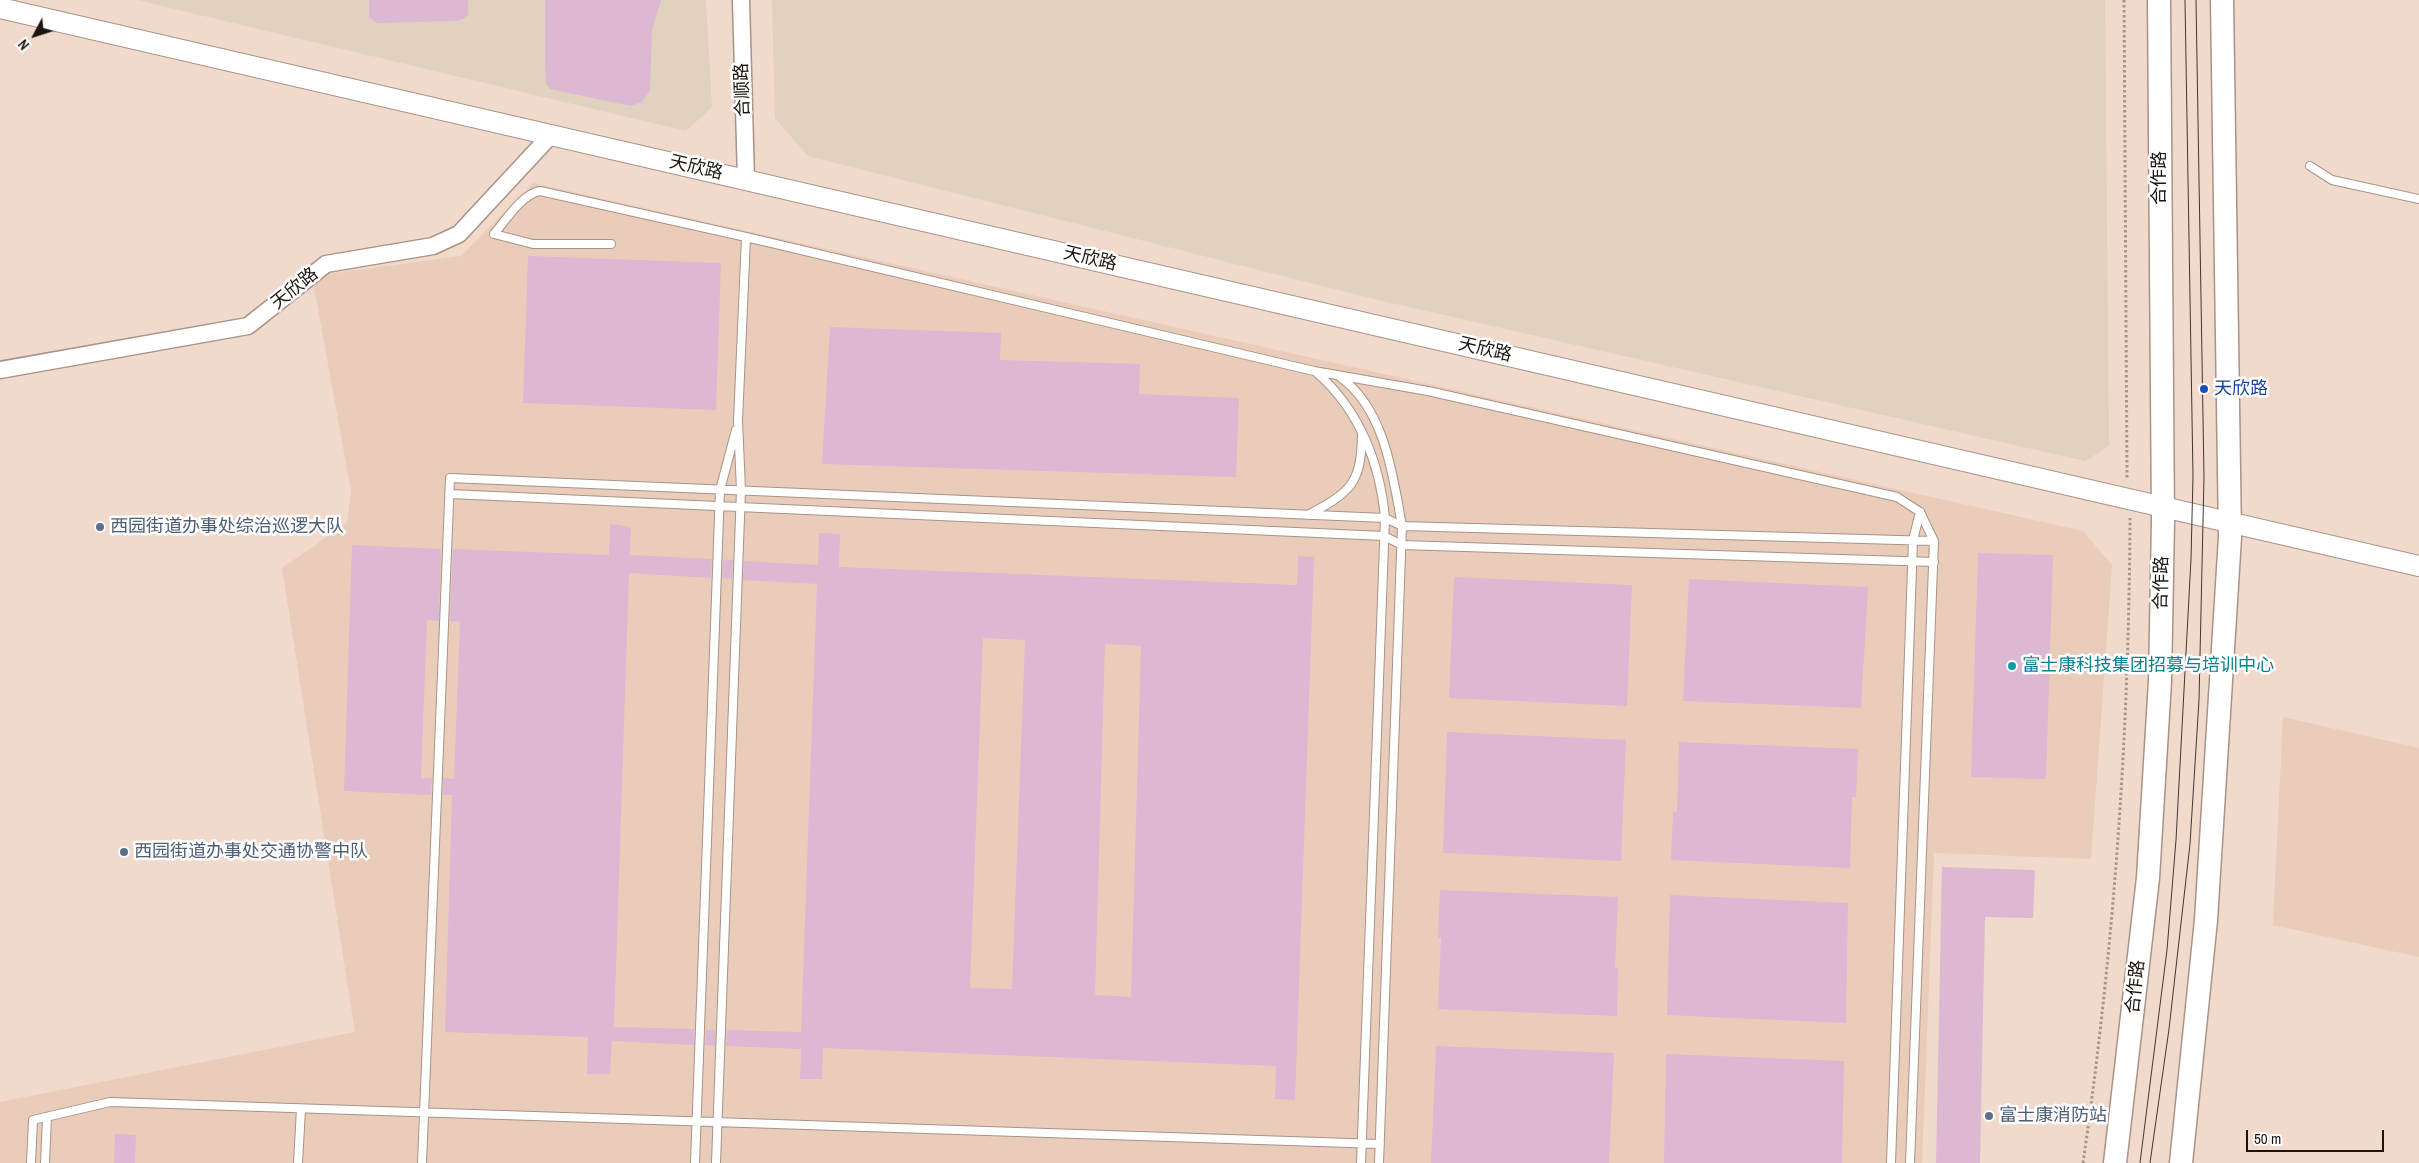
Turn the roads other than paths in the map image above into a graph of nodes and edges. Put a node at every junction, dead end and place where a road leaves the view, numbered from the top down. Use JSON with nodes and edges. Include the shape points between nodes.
{"nodes":[{"id":1,"x":741,"y":0,"type":"edge"},
{"id":2,"x":2159,"y":0,"type":"edge"},
{"id":3,"x":2222,"y":0,"type":"edge"},
{"id":4,"x":0,"y":8,"type":"edge"},
{"id":5,"x":551,"y":135,"type":"junction"},
{"id":6,"x":2310,"y":166,"type":"dead end"},
{"id":7,"x":746,"y":180,"type":"junction"},
{"id":8,"x":2419,"y":199,"type":"edge"},
{"id":9,"x":746,"y":237,"type":"junction"},
{"id":10,"x":610,"y":244,"type":"dead end"},
{"id":11,"x":0,"y":370,"type":"edge"},
{"id":12,"x":1314,"y":371,"type":"junction"},
{"id":13,"x":738,"y":421,"type":"junction"},
{"id":14,"x":1362,"y":430,"type":"junction"},
{"id":15,"x":720,"y":490,"type":"junction"},
{"id":16,"x":741,"y":490,"type":"junction"},
{"id":17,"x":450,"y":494,"type":"junction"},
{"id":18,"x":719,"y":506,"type":"junction"},
{"id":19,"x":741,"y":506,"type":"junction"},
{"id":20,"x":2161,"y":506,"type":"junction"},
{"id":21,"x":1920,"y":512,"type":"junction"},
{"id":22,"x":1308,"y":515,"type":"junction"},
{"id":23,"x":1385,"y":518,"type":"junction"},
{"id":24,"x":2230,"y":522,"type":"junction"},
{"id":25,"x":1402,"y":526,"type":"junction"},
{"id":26,"x":1384,"y":536,"type":"junction"},
{"id":27,"x":1913,"y":540,"type":"junction"},
{"id":28,"x":1934,"y":541,"type":"junction"},
{"id":29,"x":1402,"y":545,"type":"junction"},
{"id":30,"x":1912,"y":560,"type":"junction"},
{"id":31,"x":1934,"y":562,"type":"junction"},
{"id":32,"x":2419,"y":566,"type":"edge"},
{"id":33,"x":301,"y":1109,"type":"junction"},
{"id":34,"x":424,"y":1113,"type":"junction"},
{"id":35,"x":47,"y":1117,"type":"junction"},
{"id":36,"x":696,"y":1122,"type":"junction"},
{"id":37,"x":718,"y":1122,"type":"junction"},
{"id":38,"x":1362,"y":1144,"type":"junction"},
{"id":39,"x":1380,"y":1144,"type":"junction"},
{"id":40,"x":31,"y":1163,"type":"edge"},
{"id":41,"x":45,"y":1163,"type":"edge"},
{"id":42,"x":298,"y":1163,"type":"edge"},
{"id":43,"x":422,"y":1163,"type":"edge"},
{"id":44,"x":695,"y":1163,"type":"edge"},
{"id":45,"x":716,"y":1163,"type":"edge"},
{"id":46,"x":1361,"y":1163,"type":"edge"},
{"id":47,"x":1379,"y":1163,"type":"edge"},
{"id":48,"x":1891,"y":1163,"type":"edge"},
{"id":49,"x":1910,"y":1163,"type":"edge"},
{"id":50,"x":2115,"y":1163,"type":"edge"},
{"id":51,"x":2180,"y":1163,"type":"edge"}],
"edges":[{"from":1,"to":7,"type":"street","name":"合顺路"},
{"from":2,"to":20,"type":"main road","name":"合作路"},
{"from":3,"to":24,"type":"main road"},
{"from":4,"to":5,"type":"street","name":"天欣路"},
{"from":5,"to":7,"type":"street","name":"天欣路"},
{"from":5,"to":11,"type":"street","name":"天欣路","via":[[459,234],[433,246],[326,264],[248,326]]},
{"from":6,"to":8,"type":"lane","via":[[2332,180]]},
{"from":7,"to":20,"type":"street","name":"天欣路"},
{"from":9,"to":10,"type":"lane","via":[[540,191],[533,192],[520,204],[494,234],[533,244]]},
{"from":9,"to":12,"type":"lane"},
{"from":9,"to":13,"type":"lane"},
{"from":12,"to":14,"type":"lane","via":[[1334,388]]},
{"from":12,"to":21,"type":"lane","via":[[1428,391],[1887,495]]},
{"from":12,"to":25,"type":"lane","via":[[1340,377],[1353,386],[1365,404],[1391,465]]},
{"from":13,"to":15,"type":"lane"},
{"from":13,"to":16,"type":"lane"},
{"from":14,"to":22,"type":"lane","via":[[1358,474],[1347,491]]},
{"from":14,"to":23,"type":"lane","via":[[1382,494]]},
{"from":15,"to":16,"type":"lane"},
{"from":15,"to":17,"type":"lane","via":[[450,478]]},
{"from":15,"to":18,"type":"lane"},
{"from":16,"to":19,"type":"lane"},
{"from":16,"to":22,"type":"lane"},
{"from":17,"to":18,"type":"lane"},
{"from":17,"to":34,"type":"lane"},
{"from":18,"to":19,"type":"lane"},
{"from":18,"to":36,"type":"lane"},
{"from":19,"to":26,"type":"lane"},
{"from":19,"to":37,"type":"lane"},
{"from":20,"to":24,"type":"street","name":"天欣路"},
{"from":20,"to":50,"type":"main road","name":"合作路","via":[[2160,681],[2148,878]]},
{"from":21,"to":27,"type":"lane"},
{"from":21,"to":28,"type":"lane"},
{"from":22,"to":23,"type":"lane"},
{"from":23,"to":25,"type":"lane"},
{"from":23,"to":26,"type":"lane"},
{"from":24,"to":32,"type":"street","name":"天欣路"},
{"from":24,"to":51,"type":"main road","via":[[2206,920]]},
{"from":25,"to":27,"type":"lane"},
{"from":25,"to":29,"type":"lane"},
{"from":26,"to":29,"type":"lane"},
{"from":26,"to":38,"type":"lane"},
{"from":27,"to":28,"type":"lane"},
{"from":27,"to":30,"type":"lane"},
{"from":28,"to":31,"type":"lane"},
{"from":29,"to":30,"type":"lane"},
{"from":29,"to":39,"type":"lane"},
{"from":30,"to":31,"type":"lane"},
{"from":30,"to":48,"type":"lane"},
{"from":31,"to":49,"type":"lane"},
{"from":33,"to":34,"type":"lane"},
{"from":33,"to":35,"type":"lane","via":[[110,1102]]},
{"from":33,"to":42,"type":"lane"},
{"from":34,"to":36,"type":"lane"},
{"from":34,"to":43,"type":"lane"},
{"from":35,"to":40,"type":"lane","via":[[33,1120]]},
{"from":35,"to":41,"type":"lane"},
{"from":36,"to":37,"type":"lane"},
{"from":36,"to":44,"type":"lane"},
{"from":37,"to":38,"type":"lane"},
{"from":37,"to":45,"type":"lane"},
{"from":38,"to":39,"type":"lane"},
{"from":38,"to":46,"type":"lane"},
{"from":39,"to":47,"type":"lane"}]}
